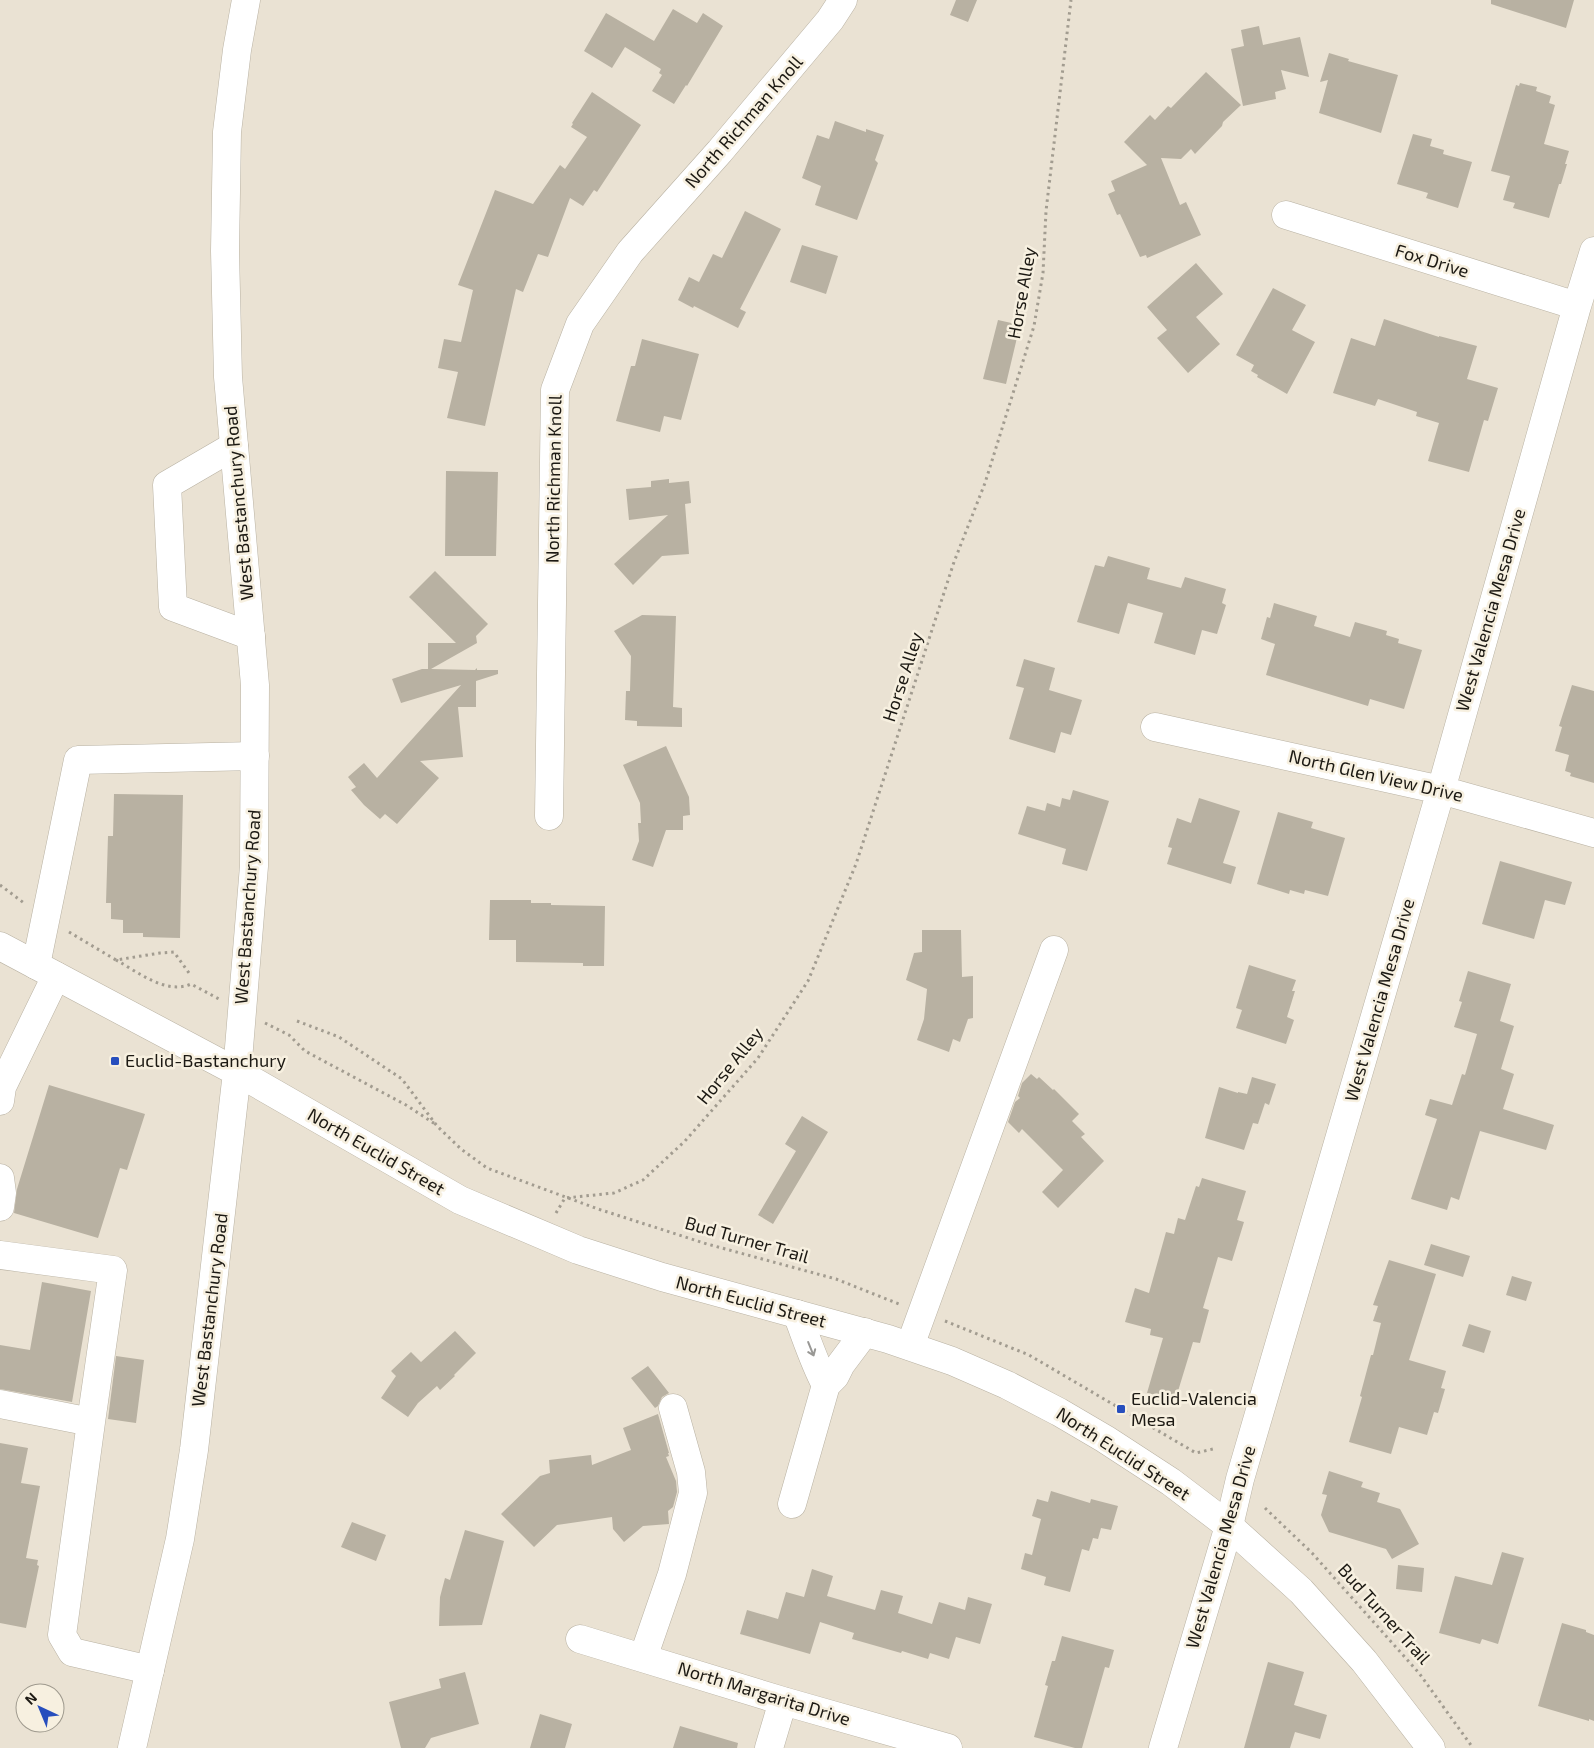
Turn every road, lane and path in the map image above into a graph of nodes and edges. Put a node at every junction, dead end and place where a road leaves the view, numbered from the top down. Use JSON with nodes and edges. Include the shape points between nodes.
{"nodes":[{"id":1,"x":246,"y":0,"type":"edge"},
{"id":2,"x":843,"y":0,"type":"edge"},
{"id":3,"x":1071,"y":0,"type":"edge"},
{"id":4,"x":1286,"y":215,"type":"dead end"},
{"id":5,"x":1594,"y":251,"type":"edge"},
{"id":6,"x":1577,"y":306,"type":"junction"},
{"id":7,"x":234,"y":446,"type":"junction"},
{"id":8,"x":250,"y":636,"type":"junction"},
{"id":9,"x":1156,"y":727,"type":"dead end"},
{"id":10,"x":255,"y":756,"type":"junction"},
{"id":11,"x":1441,"y":790,"type":"junction"},
{"id":12,"x":548,"y":816,"type":"dead end"},
{"id":13,"x":1594,"y":833,"type":"edge"},
{"id":14,"x":0,"y":886,"type":"edge"},
{"id":15,"x":46,"y":919,"type":"junction"},
{"id":16,"x":0,"y":946,"type":"edge"},
{"id":17,"x":1054,"y":950,"type":"dead end"},
{"id":18,"x":116,"y":960,"type":"junction"},
{"id":19,"x":46,"y":971,"type":"junction"},
{"id":20,"x":188,"y":973,"type":"dead end"},
{"id":21,"x":242,"y":1011,"type":"junction"},
{"id":22,"x":297,"y":1021,"type":"dead end"},
{"id":23,"x":236,"y":1072,"type":"junction"},
{"id":24,"x":0,"y":1101,"type":"edge"},
{"id":25,"x":437,"y":1126,"type":"junction"},
{"id":26,"x":0,"y":1178,"type":"edge"},
{"id":27,"x":565,"y":1198,"type":"junction"},
{"id":28,"x":0,"y":1207,"type":"edge"},
{"id":29,"x":543,"y":1235,"type":"junction"},
{"id":30,"x":0,"y":1255,"type":"edge"},
{"id":31,"x":922,"y":1312,"type":"junction"},
{"id":32,"x":797,"y":1314,"type":"junction"},
{"id":33,"x":865,"y":1332,"type":"junction"},
{"id":34,"x":910,"y":1346,"type":"junction"},
{"id":35,"x":826,"y":1385,"type":"junction"},
{"id":36,"x":0,"y":1404,"type":"edge"},
{"id":37,"x":673,"y":1408,"type":"dead end"},
{"id":38,"x":91,"y":1422,"type":"junction"},
{"id":39,"x":1213,"y":1449,"type":"dead end"},
{"id":40,"x":792,"y":1504,"type":"dead end"},
{"id":41,"x":1265,"y":1508,"type":"dead end"},
{"id":42,"x":1229,"y":1526,"type":"junction"},
{"id":43,"x":580,"y":1639,"type":"dead end"},
{"id":44,"x":643,"y":1658,"type":"junction"},
{"id":45,"x":150,"y":1670,"type":"junction"},
{"id":46,"x":783,"y":1701,"type":"junction"},
{"id":47,"x":132,"y":1748,"type":"edge"},
{"id":48,"x":769,"y":1748,"type":"edge"},
{"id":49,"x":948,"y":1748,"type":"edge"},
{"id":50,"x":1163,"y":1748,"type":"edge"},
{"id":51,"x":1431,"y":1748,"type":"edge"},
{"id":52,"x":1473,"y":1748,"type":"edge"}],
"edges":[{"from":1,"to":7,"type":"street","name":"West Bastanchury Road","via":[[227,132],[225,251],[228,377]]},
{"from":2,"to":12,"type":"street","name":"North Richman Knoll","via":[[830,20],[720,151],[630,252],[580,324],[555,390]]},
{"from":3,"to":27,"type":"path","name":"Horse Alley","via":[[1046,210],[1043,273],[1034,326],[985,484],[954,562],[856,864],[808,981],[758,1058],[685,1141],[643,1180],[614,1193]]},
{"from":4,"to":6,"type":"street","name":"Fox Drive"},
{"from":5,"to":6,"type":"street","name":"West Valencia Mesa Drive"},
{"from":6,"to":11,"type":"street","name":"West Valencia Mesa Drive"},
{"from":7,"to":8,"type":"street","name":"West Bastanchury Road"},
{"from":7,"to":8,"type":"street","via":[[167,485],[173,607]]},
{"from":8,"to":10,"type":"street","name":"West Bastanchury Road","via":[[255,686]]},
{"from":9,"to":11,"type":"street","name":"North Glen View Drive"},
{"from":10,"to":15,"type":"street","via":[[78,760]]},
{"from":10,"to":21,"type":"street","name":"West Bastanchury Road","via":[[254,866]]},
{"from":11,"to":13,"type":"street","name":"North Glen View Drive"},
{"from":11,"to":42,"type":"street","name":"West Valencia Mesa Drive","via":[[1242,1470]]},
{"from":14,"to":15,"type":"path"},
{"from":15,"to":18,"type":"path"},
{"from":15,"to":19,"type":"street"},
{"from":16,"to":19,"type":"street","name":"North Euclid Street"},
{"from":17,"to":31,"type":"street"},
{"from":18,"to":20,"type":"path","via":[[174,952]]},
{"from":18,"to":21,"type":"path","via":[[164,986],[182,988],[191,984]]},
{"from":19,"to":23,"type":"street","name":"North Euclid Street"},
{"from":19,"to":24,"type":"street","via":[[2,1087]]},
{"from":21,"to":23,"type":"street","name":"West Bastanchury Road"},
{"from":21,"to":25,"type":"path","via":[[289,1035],[305,1052],[406,1105]]},
{"from":22,"to":25,"type":"path","name":"Bud Turner Trail","via":[[338,1037],[402,1079]]},
{"from":23,"to":29,"type":"street","name":"North Euclid Street","via":[[460,1200]]},
{"from":23,"to":45,"type":"street","name":"West Bastanchury Road","via":[[194,1450],[180,1539]]},
{"from":25,"to":27,"type":"path","name":"Bud Turner Trail","via":[[487,1168]]},
{"from":26,"to":28,"type":"street"},
{"from":27,"to":29,"type":"path"},
{"from":27,"to":31,"type":"path","name":"Bud Turner Trail","via":[[707,1244],[836,1279]]},
{"from":29,"to":32,"type":"street","name":"North Euclid Street","via":[[662,1278]]},
{"from":30,"to":38,"type":"street","via":[[113,1270]]},
{"from":31,"to":34,"type":"street"},
{"from":31,"to":39,"type":"path","name":"Bud Turner Trail","via":[[1029,1355],[1196,1453]]},
{"from":32,"to":33,"type":"street","name":"North Euclid Street"},
{"from":32,"to":35,"type":"street","one_way":true},
{"from":33,"to":34,"type":"street","name":"North Euclid Street"},
{"from":33,"to":35,"type":"street"},
{"from":34,"to":42,"type":"street","name":"North Euclid Street","via":[[1007,1385],[1059,1412],[1171,1482]]},
{"from":35,"to":40,"type":"street"},
{"from":36,"to":38,"type":"street"},
{"from":37,"to":44,"type":"street","via":[[691,1472],[693,1492],[672,1574]]},
{"from":38,"to":45,"type":"street","via":[[62,1635],[72,1652]]},
{"from":41,"to":52,"type":"path","name":"Bud Turner Trail","via":[[1312,1553],[1419,1673]]},
{"from":42,"to":50,"type":"street","name":"West Valencia Mesa Drive"},
{"from":42,"to":51,"type":"street","name":"North Euclid Street","via":[[1301,1591],[1364,1661]]},
{"from":43,"to":44,"type":"street","name":"North Margarita Drive"},
{"from":44,"to":46,"type":"street","name":"North Margarita Drive"},
{"from":45,"to":47,"type":"street","name":"West Bastanchury Road"},
{"from":46,"to":48,"type":"street"},
{"from":46,"to":49,"type":"street","name":"North Margarita Drive"}]}
